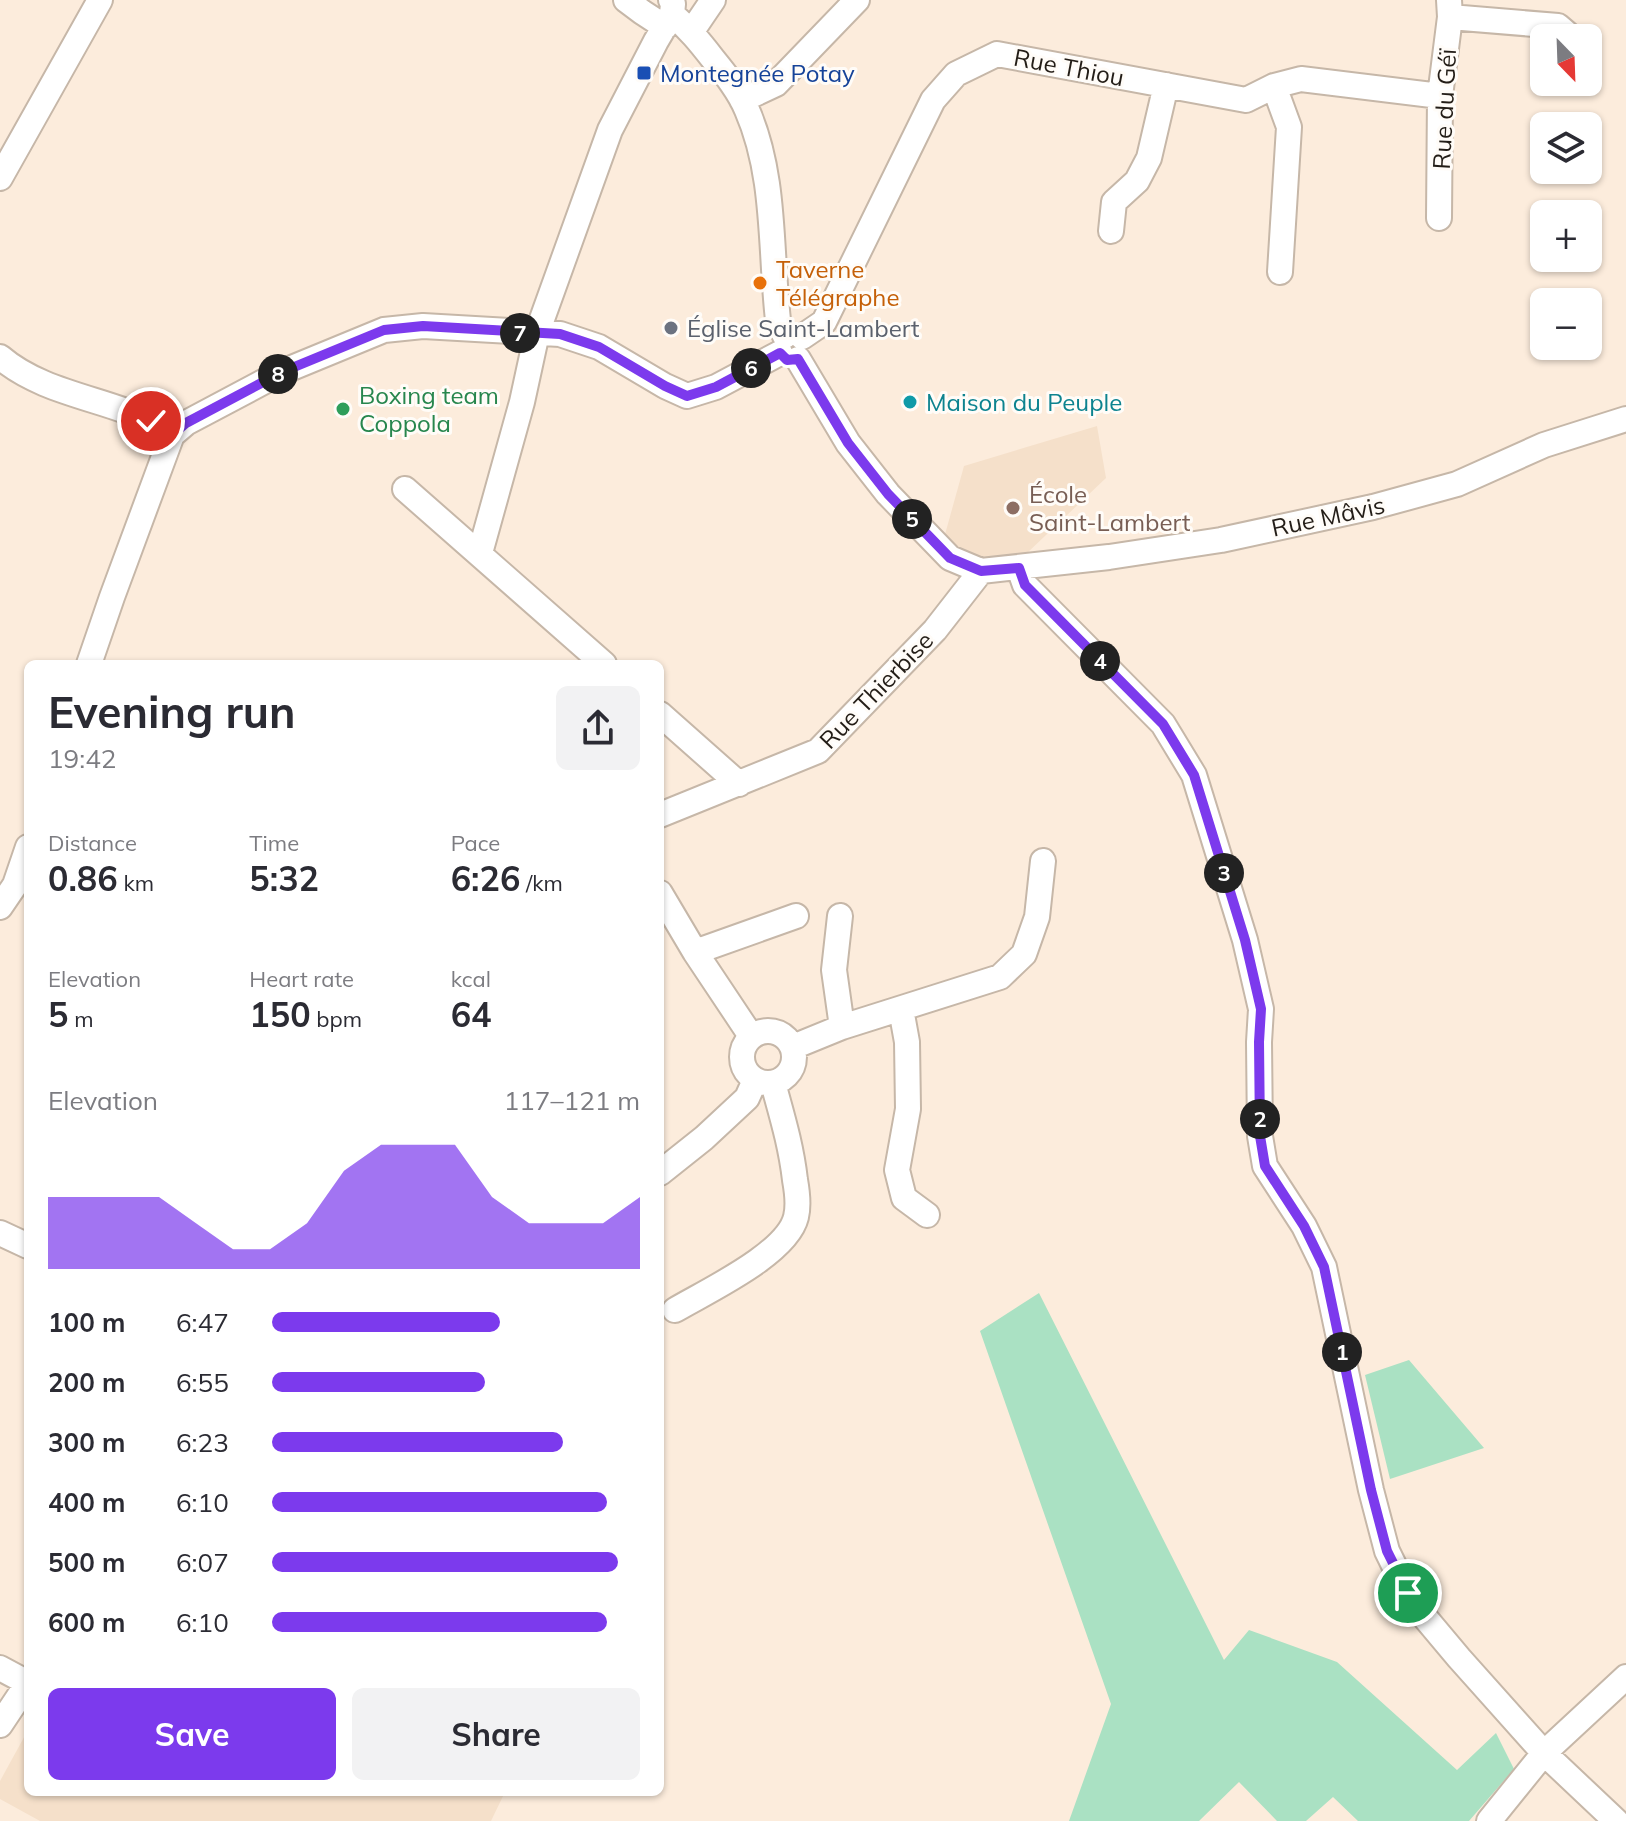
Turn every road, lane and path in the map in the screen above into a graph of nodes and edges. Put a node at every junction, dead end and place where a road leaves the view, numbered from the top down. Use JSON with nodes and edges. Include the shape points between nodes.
{"nodes":[{"id":1,"x":100,"y":0,"type":"edge"},
{"id":2,"x":626,"y":0,"type":"edge"},
{"id":3,"x":713,"y":0,"type":"edge"},
{"id":4,"x":857,"y":0,"type":"edge"},
{"id":5,"x":1449,"y":8,"type":"edge"},
{"id":6,"x":671,"y":11,"type":"edge"},
{"id":7,"x":1546,"y":24,"type":"edge"},
{"id":8,"x":692,"y":31,"type":"junction"},
{"id":9,"x":1166,"y":85,"type":"junction"},
{"id":10,"x":1274,"y":86,"type":"junction"},
{"id":11,"x":1440,"y":96,"type":"junction"},
{"id":12,"x":742,"y":100,"type":"junction"},
{"id":13,"x":0,"y":178,"type":"edge"},
{"id":14,"x":1439,"y":218,"type":"dead end"},
{"id":15,"x":1111,"y":231,"type":"dead end"},
{"id":16,"x":1280,"y":272,"type":"dead end"},
{"id":17,"x":537,"y":333,"type":"junction"},
{"id":18,"x":792,"y":346,"type":"junction"},
{"id":19,"x":0,"y":357,"type":"edge"},
{"id":20,"x":1626,"y":419,"type":"edge"},
{"id":21,"x":172,"y":435,"type":"junction"},
{"id":22,"x":405,"y":489,"type":"dead end"},
{"id":23,"x":480,"y":553,"type":"junction"},
{"id":24,"x":1019,"y":568,"type":"junction"},
{"id":25,"x":981,"y":571,"type":"junction"},
{"id":26,"x":90,"y":660,"type":"edge"},
{"id":27,"x":600,"y":660,"type":"edge"},
{"id":28,"x":664,"y":718,"type":"edge"},
{"id":29,"x":739,"y":784,"type":"junction"},
{"id":30,"x":664,"y":813,"type":"edge"},
{"id":31,"x":1043,"y":861,"type":"dead end"},
{"id":32,"x":21,"y":888,"type":"edge"},
{"id":33,"x":664,"y":900,"type":"edge"},
{"id":34,"x":0,"y":907,"type":"edge"},
{"id":35,"x":796,"y":916,"type":"dead end"},
{"id":36,"x":840,"y":916,"type":"dead end"},
{"id":37,"x":695,"y":952,"type":"junction"},
{"id":38,"x":901,"y":1009,"type":"junction"},
{"id":39,"x":842,"y":1027,"type":"junction"},
{"id":40,"x":751,"y":1036,"type":"junction"},
{"id":41,"x":793,"y":1047,"type":"junction"},
{"id":42,"x":764,"y":1081,"type":"junction"},
{"id":43,"x":664,"y":1170,"type":"edge"},
{"id":44,"x":927,"y":1215,"type":"dead end"},
{"id":45,"x":0,"y":1233,"type":"edge"},
{"id":46,"x":24,"y":1244,"type":"edge"},
{"id":47,"x":675,"y":1310,"type":"dead end"},
{"id":48,"x":0,"y":1668,"type":"edge"},
{"id":49,"x":1626,"y":1677,"type":"edge"},
{"id":50,"x":24,"y":1681,"type":"edge"},
{"id":51,"x":24,"y":1689,"type":"edge"},
{"id":52,"x":0,"y":1725,"type":"edge"},
{"id":53,"x":1544,"y":1753,"type":"junction"},
{"id":54,"x":1489,"y":1821,"type":"edge"},
{"id":55,"x":1616,"y":1821,"type":"edge"}],
"edges":[{"from":1,"to":13,"type":"street"},
{"from":2,"to":6,"type":"street"},
{"from":3,"to":8,"type":"street"},
{"from":4,"to":12,"type":"street","via":[[776,84]]},
{"from":5,"to":7,"type":"street"},
{"from":5,"to":11,"type":"street","name":"Rue du Géï"},
{"from":6,"to":8,"type":"street"},
{"from":6,"to":17,"type":"street","via":[[610,130]]},
{"from":8,"to":12,"type":"street"},
{"from":9,"to":10,"type":"street","name":"Rue Thiou","via":[[1246,100]]},
{"from":9,"to":15,"type":"street","via":[[1149,158],[1137,181],[1114,202]]},
{"from":9,"to":18,"type":"street","name":"Rue Thiou","via":[[997,54],[956,74],[933,100],[824,322]]},
{"from":10,"to":11,"type":"street","name":"Rue Thiou","via":[[1301,79]]},
{"from":10,"to":16,"type":"street","via":[[1289,127]]},
{"from":11,"to":14,"type":"street","name":"Rue du Géï"},
{"from":12,"to":18,"type":"street","via":[[769,193],[778,320]]},
{"from":17,"to":18,"type":"street","name":"Rue Thiou","via":[[560,334],[599,347],[687,396],[716,387]]},
{"from":17,"to":21,"type":"street","via":[[423,326],[384,330],[282,372]]},
{"from":17,"to":23,"type":"street"},
{"from":18,"to":25,"type":"street","via":[[848,443],[888,494],[950,558]]},
{"from":19,"to":21,"type":"street","via":[[43,383],[151,421]]},
{"from":20,"to":24,"type":"street","name":"Rue Mâvis","via":[[1544,445],[1457,484],[1373,507],[1221,540]]},
{"from":21,"to":26,"type":"street"},
{"from":22,"to":23,"type":"street"},
{"from":23,"to":27,"type":"street"},
{"from":24,"to":25,"type":"street"},
{"from":24,"to":53,"type":"street","via":[[1025,585],[1163,724],[1194,775],[1261,1009],[1260,1136],[1265,1166],[1324,1267],[1387,1551],[1412,1602]]},
{"from":25,"to":29,"type":"street","name":"Rue Thierbise","via":[[935,630],[818,751]]},
{"from":28,"to":29,"type":"street"},
{"from":29,"to":30,"type":"street","name":"Rue Thierbise"},
{"from":31,"to":38,"type":"street","via":[[1037,917],[1024,954],[1000,977]]},
{"from":32,"to":34,"type":"street"},
{"from":33,"to":37,"type":"street"},
{"from":35,"to":37,"type":"street"},
{"from":36,"to":39,"type":"street","via":[[834,970]]},
{"from":37,"to":40,"type":"street"},
{"from":38,"to":39,"type":"street"},
{"from":38,"to":44,"type":"street","via":[[908,1109],[897,1170],[904,1198]]},
{"from":39,"to":41,"type":"street"},
{"from":40,"to":41,"type":"street","via":[[767,1030],[782,1034]]},
{"from":40,"to":42,"type":"street","via":[[742,1050],[744,1067]]},
{"from":41,"to":42,"type":"street","via":[[794,1062],[786,1076]]},
{"from":42,"to":43,"type":"street"},
{"from":42,"to":47,"type":"street","via":[[792,1148],[796,1219],[779,1246]]},
{"from":45,"to":46,"type":"street"},
{"from":48,"to":50,"type":"street"},
{"from":49,"to":53,"type":"street"},
{"from":51,"to":52,"type":"street"},
{"from":53,"to":54,"type":"street"},
{"from":53,"to":55,"type":"street"}]}
